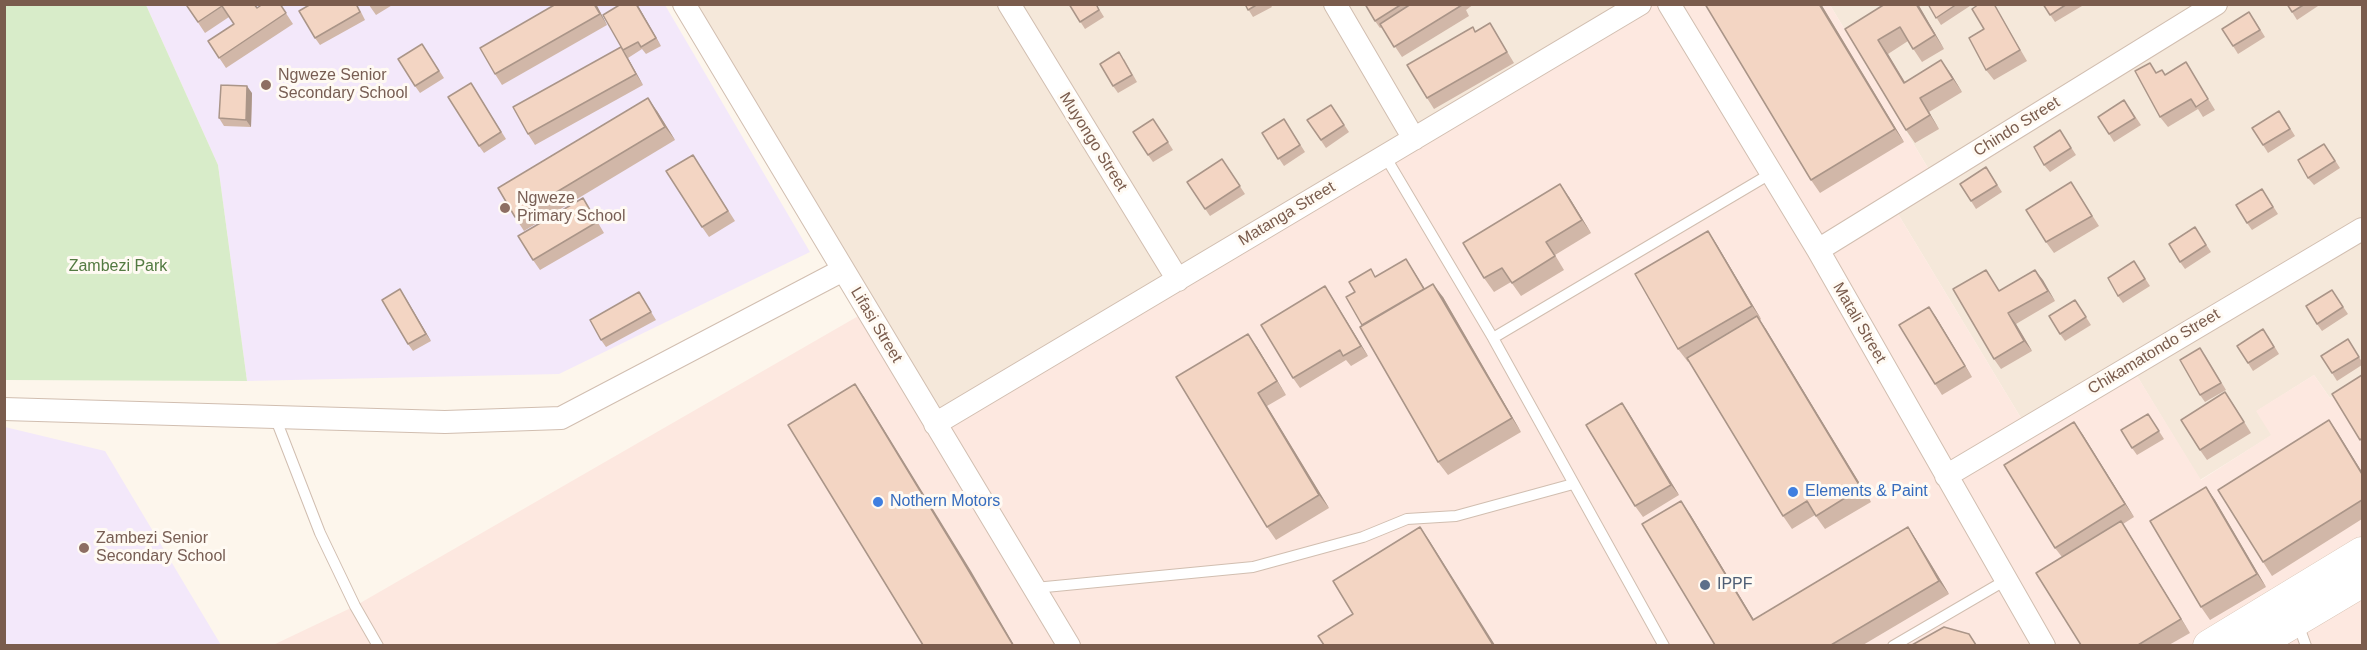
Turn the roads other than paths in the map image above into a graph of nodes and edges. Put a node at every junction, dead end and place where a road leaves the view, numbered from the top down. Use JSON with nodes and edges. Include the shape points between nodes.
{"nodes":[{"id":1,"x":684,"y":4,"type":"edge"},
{"id":2,"x":1009,"y":4,"type":"edge"},
{"id":3,"x":1335,"y":4,"type":"edge"},
{"id":4,"x":1640,"y":4,"type":"edge"},
{"id":5,"x":1669,"y":4,"type":"edge"},
{"id":6,"x":2216,"y":4,"type":"edge"},
{"id":7,"x":1414,"y":139,"type":"junction"},
{"id":8,"x":1385,"y":156,"type":"junction"},
{"id":9,"x":1770,"y":174,"type":"junction"},
{"id":10,"x":2362,"y":229,"type":"edge"},
{"id":11,"x":1818,"y":250,"type":"junction"},
{"id":12,"x":843,"y":270,"type":"junction"},
{"id":13,"x":1178,"y":280,"type":"junction"},
{"id":14,"x":1493,"y":338,"type":"junction"},
{"id":15,"x":4,"y":409,"type":"edge"},
{"id":16,"x":275,"y":417,"type":"junction"},
{"id":17,"x":935,"y":424,"type":"junction"},
{"id":18,"x":1946,"y":476,"type":"junction"},
{"id":19,"x":1574,"y":484,"type":"junction"},
{"id":20,"x":2362,"y":553,"type":"edge"},
{"id":21,"x":2006,"y":580,"type":"junction"},
{"id":22,"x":2362,"y":581,"type":"edge"},
{"id":23,"x":1034,"y":588,"type":"junction"},
{"id":24,"x":2302,"y":633,"type":"edge"},
{"id":25,"x":378,"y":645,"type":"edge"},
{"id":26,"x":1069,"y":645,"type":"edge"},
{"id":27,"x":1664,"y":645,"type":"edge"},
{"id":28,"x":1893,"y":645,"type":"edge"},
{"id":29,"x":2044,"y":645,"type":"edge"},
{"id":30,"x":2210,"y":645,"type":"edge"},
{"id":31,"x":2253,"y":645,"type":"edge"}],
"edges":[{"from":1,"to":12,"type":"street","name":"Lifasi Street"},
{"from":2,"to":13,"type":"street","name":"Muyongo Street"},
{"from":3,"to":7,"type":"street"},
{"from":4,"to":7,"type":"street","name":"Matanga Street"},
{"from":5,"to":9,"type":"street","name":"Matali Street"},
{"from":6,"to":11,"type":"street","name":"Chindo Street"},
{"from":7,"to":8,"type":"street","name":"Matanga Street"},
{"from":8,"to":13,"type":"street","name":"Matanga Street"},
{"from":8,"to":14,"type":"lane"},
{"from":9,"to":11,"type":"street","name":"Matali Street"},
{"from":9,"to":14,"type":"lane"},
{"from":10,"to":18,"type":"street","name":"Chikamatondo Street"},
{"from":11,"to":18,"type":"street","name":"Matali Street"},
{"from":12,"to":16,"type":"street","via":[[561,418],[445,422]]},
{"from":12,"to":17,"type":"street","name":"Lifasi Street"},
{"from":13,"to":17,"type":"street","name":"Matanga Street"},
{"from":14,"to":19,"type":"lane"},
{"from":15,"to":16,"type":"street"},
{"from":16,"to":25,"type":"lane","via":[[320,533]]},
{"from":17,"to":23,"type":"street","name":"Lifasi Street"},
{"from":18,"to":21,"type":"street","name":"Matali Street"},
{"from":19,"to":23,"type":"lane","via":[[1456,516],[1407,519],[1363,537],[1253,567]]},
{"from":19,"to":27,"type":"lane"},
{"from":20,"to":30,"type":"street"},
{"from":21,"to":28,"type":"lane"},
{"from":21,"to":29,"type":"street","name":"Matali Street"},
{"from":22,"to":24,"type":"street"},
{"from":23,"to":26,"type":"street","name":"Lifasi Street"},
{"from":24,"to":31,"type":"street"}]}
